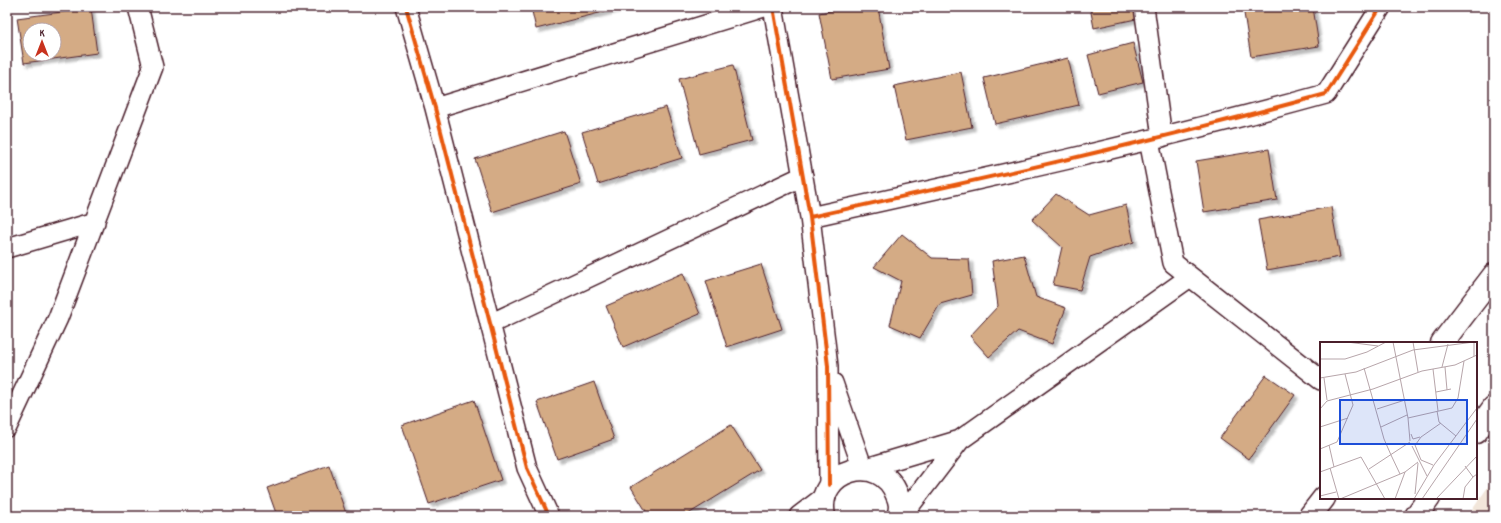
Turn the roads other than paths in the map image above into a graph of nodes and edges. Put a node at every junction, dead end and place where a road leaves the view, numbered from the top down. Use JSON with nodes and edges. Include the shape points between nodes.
{"nodes":[{"id":1,"x":138,"y":7,"type":"edge"},
{"id":2,"x":406,"y":7,"type":"edge"},
{"id":3,"x":764,"y":7,"type":"edge"},
{"id":4,"x":773,"y":7,"type":"edge"},
{"id":5,"x":1144,"y":7,"type":"edge"},
{"id":6,"x":1381,"y":7,"type":"edge"},
{"id":7,"x":435,"y":108,"type":"junction"},
{"id":8,"x":1156,"y":138,"type":"junction"},
{"id":9,"x":803,"y":176,"type":"junction"},
{"id":10,"x":810,"y":217,"type":"junction"},
{"id":11,"x":95,"y":222,"type":"junction"},
{"id":12,"x":7,"y":248,"type":"edge"},
{"id":13,"x":1494,"y":275,"type":"edge"},
{"id":14,"x":1190,"y":277,"type":"junction"},
{"id":15,"x":490,"y":324,"type":"junction"},
{"id":16,"x":1443,"y":342,"type":"edge"},
{"id":17,"x":828,"y":366,"type":"junction"},
{"id":18,"x":1320,"y":379,"type":"edge"},
{"id":19,"x":1494,"y":407,"type":"edge"},
{"id":20,"x":7,"y":427,"type":"edge"},
{"id":21,"x":1477,"y":431,"type":"edge"},
{"id":22,"x":960,"y":440,"type":"junction"},
{"id":23,"x":863,"y":469,"type":"junction"},
{"id":24,"x":826,"y":499,"type":"edge"},
{"id":25,"x":1323,"y":499,"type":"edge"},
{"id":26,"x":1428,"y":499,"type":"edge"},
{"id":27,"x":549,"y":516,"type":"edge"},
{"id":28,"x":799,"y":516,"type":"edge"},
{"id":29,"x":898,"y":516,"type":"edge"},
{"id":30,"x":902,"y":516,"type":"edge"},
{"id":31,"x":1310,"y":516,"type":"edge"},
{"id":32,"x":1416,"y":516,"type":"edge"}],
"edges":[{"from":1,"to":11,"type":"street","via":[[153,67]]},
{"from":2,"to":7,"type":"street"},
{"from":3,"to":7,"type":"street"},
{"from":4,"to":9,"type":"street"},
{"from":5,"to":8,"type":"street"},
{"from":6,"to":8,"type":"street","via":[[1326,94]]},
{"from":7,"to":15,"type":"street"},
{"from":8,"to":10,"type":"street"},
{"from":8,"to":14,"type":"street","via":[[1173,263]]},
{"from":9,"to":10,"type":"street"},
{"from":9,"to":15,"type":"street"},
{"from":10,"to":17,"type":"street"},
{"from":11,"to":12,"type":"street"},
{"from":11,"to":20,"type":"street","via":[[58,318]]},
{"from":13,"to":16,"type":"main road"},
{"from":14,"to":18,"type":"street"},
{"from":14,"to":22,"type":"street"},
{"from":15,"to":27,"type":"street","via":[[527,468]]},
{"from":17,"to":23,"type":"street"},
{"from":17,"to":24,"type":"street"},
{"from":19,"to":21,"type":"main road"},
{"from":22,"to":23,"type":"street"},
{"from":22,"to":30,"type":"street"},
{"from":23,"to":24,"type":"main road","via":[[850,470],[838,476]]},
{"from":23,"to":29,"type":"main road","via":[[886,478],[895,488],[899,500]]},
{"from":24,"to":28,"type":"street"},
{"from":25,"to":31,"type":"main road"},
{"from":26,"to":32,"type":"main road"}]}
